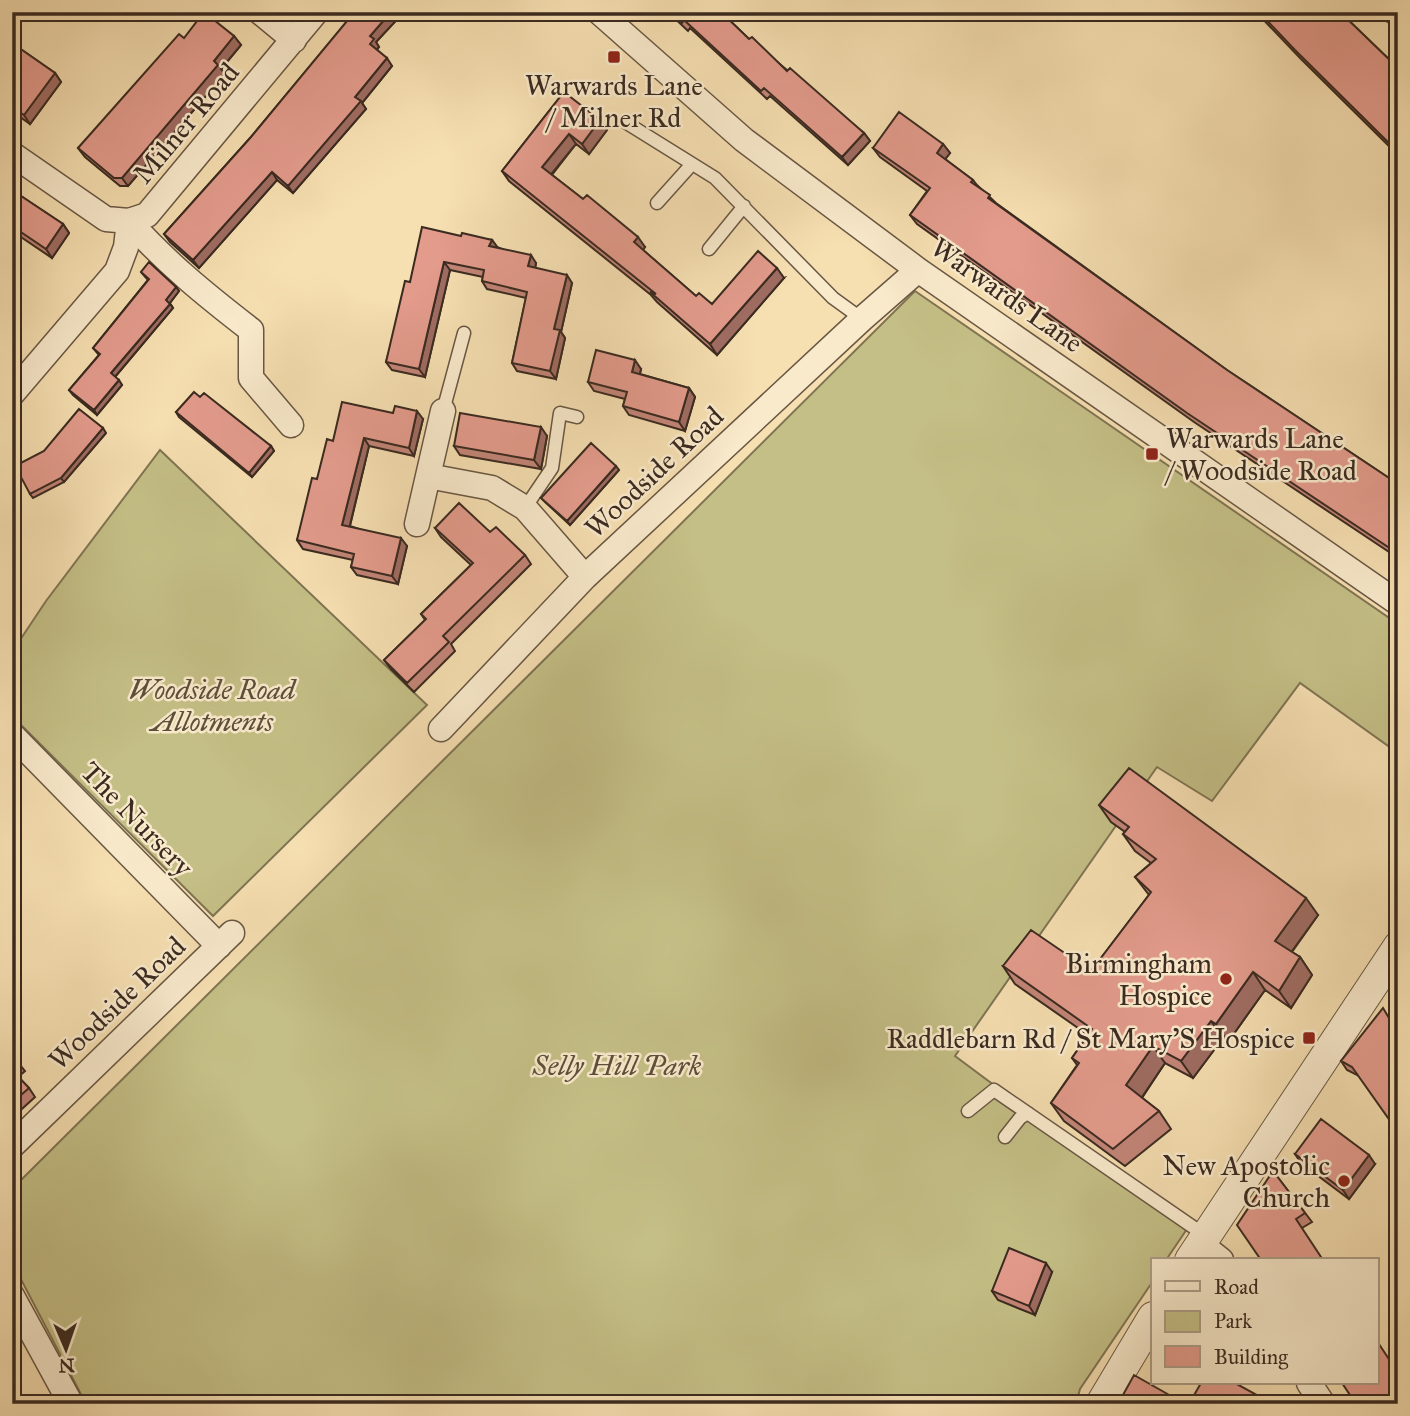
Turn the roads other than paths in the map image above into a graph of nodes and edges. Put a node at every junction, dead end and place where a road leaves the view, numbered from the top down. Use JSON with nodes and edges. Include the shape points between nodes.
{"nodes":[{"id":1,"x":260,"y":12,"type":"edge"},
{"id":2,"x":316,"y":12,"type":"edge"},
{"id":3,"x":599,"y":12,"type":"edge"},
{"id":4,"x":294,"y":40,"type":"junction"},
{"id":5,"x":625,"y":122,"type":"dead end"},
{"id":6,"x":12,"y":154,"type":"edge"},
{"id":7,"x":692,"y":164,"type":"junction"},
{"id":8,"x":657,"y":203,"type":"dead end"},
{"id":9,"x":744,"y":206,"type":"junction"},
{"id":10,"x":129,"y":221,"type":"junction"},
{"id":11,"x":709,"y":249,"type":"dead end"},
{"id":12,"x":918,"y":270,"type":"junction"},
{"id":13,"x":862,"y":319,"type":"junction"},
{"id":14,"x":464,"y":333,"type":"dead end"},
{"id":15,"x":12,"y":394,"type":"edge"},
{"id":16,"x":443,"y":411,"type":"joint"},
{"id":17,"x":577,"y":417,"type":"dead end"},
{"id":18,"x":291,"y":425,"type":"dead end"},
{"id":19,"x":428,"y":476,"type":"junction"},
{"id":20,"x":524,"y":508,"type":"junction"},
{"id":21,"x":417,"y":524,"type":"dead end"},
{"id":22,"x":585,"y":576,"type":"junction"},
{"id":23,"x":1398,"y":603,"type":"edge"},
{"id":24,"x":441,"y":729,"type":"dead end"},
{"id":25,"x":12,"y":735,"type":"edge"},
{"id":26,"x":225,"y":939,"type":"joint"},
{"id":27,"x":1394,"y":965,"type":"edge"},
{"id":28,"x":968,"y":1111,"type":"dead end"},
{"id":29,"x":1028,"y":1113,"type":"junction"},
{"id":30,"x":1005,"y":1137,"type":"dead end"},
{"id":31,"x":12,"y":1146,"type":"edge"},
{"id":32,"x":1205,"y":1250,"type":"edge"},
{"id":33,"x":12,"y":1296,"type":"edge"},
{"id":34,"x":1151,"y":1320,"type":"edge"},
{"id":35,"x":1310,"y":1384,"type":"edge"},
{"id":36,"x":71,"y":1404,"type":"edge"},
{"id":37,"x":1101,"y":1404,"type":"edge"},
{"id":38,"x":1323,"y":1404,"type":"edge"}],
"edges":[{"from":1,"to":4,"type":"street"},
{"from":2,"to":4,"type":"street","name":"Milner Road"},
{"from":3,"to":12,"type":"street","name":"Warwards Lane","via":[[744,140]]},
{"from":4,"to":10,"type":"street","name":"Milner Road","via":[[158,203],[147,215]]},
{"from":5,"to":7,"type":"lane"},
{"from":6,"to":10,"type":"street","name":"Milner Road","via":[[107,219]]},
{"from":7,"to":8,"type":"lane"},
{"from":7,"to":9,"type":"lane","via":[[715,178]]},
{"from":9,"to":11,"type":"lane"},
{"from":9,"to":13,"type":"lane","via":[[833,299]]},
{"from":10,"to":15,"type":"street","via":[[117,271]]},
{"from":10,"to":18,"type":"street","via":[[166,261],[251,330],[251,378]]},
{"from":12,"to":13,"type":"street","name":"Woodside Road"},
{"from":12,"to":23,"type":"street","name":"Warwards Lane"},
{"from":13,"to":22,"type":"street","name":"Woodside Road"},
{"from":14,"to":16,"type":"lane"},
{"from":16,"to":19,"type":"street"},
{"from":17,"to":20,"type":"lane","via":[[560,413],[552,468]]},
{"from":19,"to":20,"type":"street","via":[[492,488]]},
{"from":19,"to":21,"type":"street"},
{"from":20,"to":22,"type":"street"},
{"from":22,"to":24,"type":"street","name":"Woodside Road"},
{"from":25,"to":26,"type":"street","name":"The Nursery"},
{"from":26,"to":31,"type":"street","name":"Woodside Road"},
{"from":27,"to":32,"type":"street"},
{"from":28,"to":29,"type":"lane","via":[[994,1090]]},
{"from":29,"to":30,"type":"lane"},
{"from":29,"to":32,"type":"lane"},
{"from":33,"to":36,"type":"street"},
{"from":34,"to":37,"type":"street"},
{"from":35,"to":38,"type":"street"}]}
